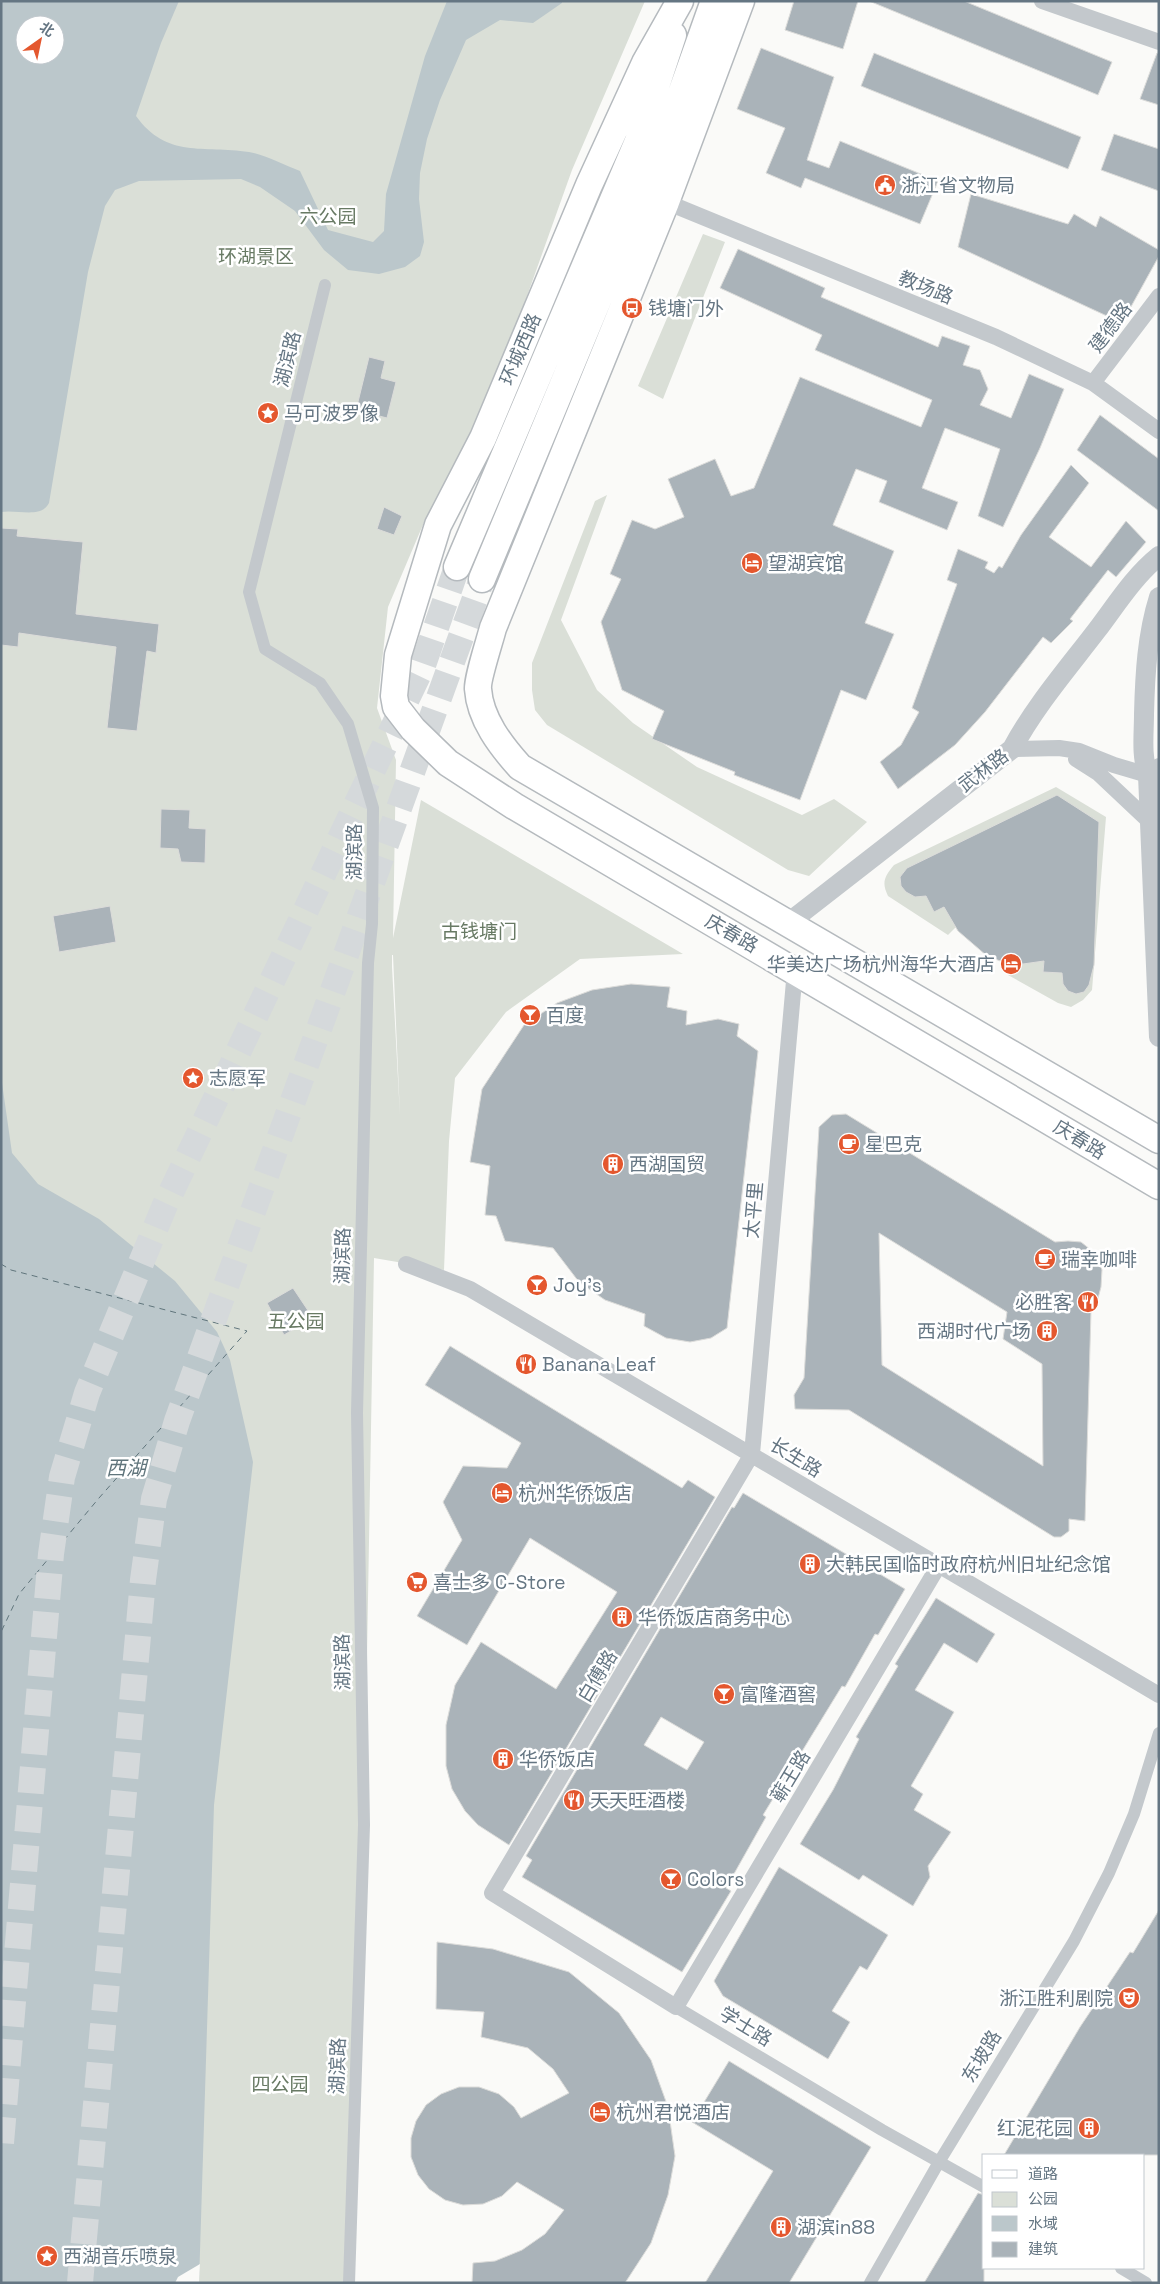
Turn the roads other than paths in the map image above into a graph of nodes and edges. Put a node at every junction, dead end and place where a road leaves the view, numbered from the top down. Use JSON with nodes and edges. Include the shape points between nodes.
{"nodes":[{"id":1,"x":680,"y":1,"type":"edge"},
{"id":2,"x":684,"y":1,"type":"edge"},
{"id":3,"x":714,"y":1,"type":"edge"},
{"id":4,"x":742,"y":1,"type":"edge"},
{"id":5,"x":1042,"y":1,"type":"edge"},
{"id":6,"x":1159,"y":42,"type":"edge"},
{"id":7,"x":666,"y":202,"type":"junction"},
{"id":8,"x":325,"y":285,"type":"dead end"},
{"id":9,"x":1159,"y":296,"type":"edge"},
{"id":10,"x":1093,"y":383,"type":"junction"},
{"id":11,"x":1159,"y":431,"type":"edge"},
{"id":12,"x":1159,"y":556,"type":"edge"},
{"id":13,"x":457,"y":567,"type":"tunnel mouth"},
{"id":14,"x":482,"y":579,"type":"tunnel mouth"},
{"id":15,"x":1159,"y":597,"type":"edge"},
{"id":16,"x":396,"y":708,"type":"joint"},
{"id":17,"x":1059,"y":748,"type":"junction"},
{"id":18,"x":1012,"y":749,"type":"junction"},
{"id":19,"x":1153,"y":770,"type":"edge"},
{"id":20,"x":1150,"y":822,"type":"junction"},
{"id":21,"x":787,"y":924,"type":"junction"},
{"id":22,"x":796,"y":970,"type":"junction"},
{"id":23,"x":1159,"y":1036,"type":"edge"},
{"id":24,"x":1159,"y":1140,"type":"edge"},
{"id":25,"x":1159,"y":1186,"type":"edge"},
{"id":26,"x":406,"y":1264,"type":"dead end"},
{"id":27,"x":752,"y":1454,"type":"junction"},
{"id":28,"x":939,"y":1565,"type":"junction"},
{"id":29,"x":1159,"y":1695,"type":"edge"},
{"id":30,"x":1159,"y":1733,"type":"edge"},
{"id":31,"x":492,"y":1893,"type":"joint"},
{"id":32,"x":676,"y":2007,"type":"junction"},
{"id":33,"x":939,"y":2162,"type":"junction"},
{"id":34,"x":982,"y":2186,"type":"edge"},
{"id":35,"x":1123,"y":2269,"type":"edge"},
{"id":36,"x":350,"y":2283,"type":"edge"},
{"id":37,"x":870,"y":2283,"type":"edge"},
{"id":38,"x":1146,"y":2283,"type":"edge"}],
"edges":[{"from":1,"to":16,"type":"main road","name":"环城西路","via":[[645,63],[588,185],[483,438],[438,525],[398,655]]},
{"from":2,"to":13,"type":"main road","name":"环城西路","via":[[638,141]]},
{"from":3,"to":14,"type":"main road","via":[[663,144]]},
{"from":4,"to":7,"type":"main road"},
{"from":5,"to":6,"type":"street"},
{"from":7,"to":10,"type":"street","name":"教场路","via":[[996,337]]},
{"from":7,"to":21,"type":"main road","name":"庆春路","via":[[493,628],[478,688],[487,721],[498,742],[520,768]]},
{"from":8,"to":36,"type":"street","name":"湖滨路","via":[[249,592],[265,649],[320,683],[348,724],[373,808],[357,1413],[364,1825]]},
{"from":9,"to":10,"type":"street","name":"建德路"},
{"from":10,"to":11,"type":"street","name":"教场路"},
{"from":12,"to":18,"type":"street","name":"武林路","via":[[1144,568],[1026,724]]},
{"from":15,"to":19,"type":"street","via":[[1146,664],[1143,760]]},
{"from":16,"to":22,"type":"main road","name":"庆春路","via":[[448,763],[514,806]]},
{"from":17,"to":18,"type":"street"},
{"from":17,"to":19,"type":"street","via":[[1114,765]]},
{"from":17,"to":20,"type":"street","via":[[1098,773]]},
{"from":18,"to":21,"type":"street","name":"武林路"},
{"from":19,"to":20,"type":"street"},
{"from":20,"to":23,"type":"street"},
{"from":21,"to":24,"type":"main road","name":"庆春路"},
{"from":22,"to":25,"type":"main road","name":"庆春路"},
{"from":22,"to":27,"type":"street","name":"太平里"},
{"from":26,"to":27,"type":"street","name":"长生路","via":[[470,1289]]},
{"from":27,"to":28,"type":"street","name":"长生路"},
{"from":27,"to":31,"type":"street","name":"白傅路"},
{"from":28,"to":29,"type":"street","name":"长生路"},
{"from":28,"to":32,"type":"street","name":"蕲王路"},
{"from":30,"to":33,"type":"street","name":"东坡路","via":[[1134,1814],[1109,1873],[1078,1933]]},
{"from":31,"to":32,"type":"street","name":"学士路"},
{"from":32,"to":33,"type":"street","name":"学士路"},
{"from":33,"to":34,"type":"street","name":"学士路"},
{"from":33,"to":37,"type":"street","name":"东坡路"},
{"from":35,"to":38,"type":"street"}]}
